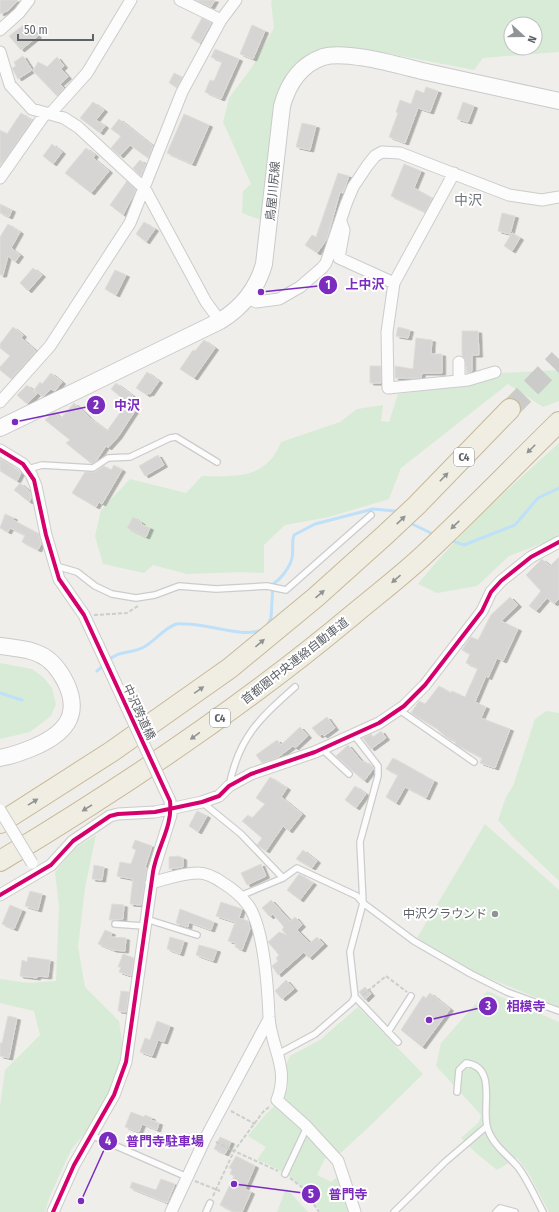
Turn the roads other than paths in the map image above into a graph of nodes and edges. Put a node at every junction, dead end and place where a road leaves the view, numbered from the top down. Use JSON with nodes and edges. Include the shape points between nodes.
{"nodes":[{"id":1,"x":29,"y":0,"type":"edge"},
{"id":2,"x":131,"y":0,"type":"edge"},
{"id":3,"x":180,"y":0,"type":"edge"},
{"id":4,"x":236,"y":0,"type":"edge"},
{"id":5,"x":221,"y":20,"type":"junction"},
{"id":6,"x":0,"y":30,"type":"edge"},
{"id":7,"x":0,"y":52,"type":"edge"},
{"id":8,"x":559,"y":101,"type":"edge"},
{"id":9,"x":48,"y":114,"type":"junction"},
{"id":10,"x":454,"y":173,"type":"junction"},
{"id":11,"x":0,"y":178,"type":"edge"},
{"id":12,"x":145,"y":189,"type":"junction"},
{"id":13,"x":559,"y":197,"type":"edge"},
{"id":14,"x":340,"y":219,"type":"junction"},
{"id":15,"x":394,"y":283,"type":"junction"},
{"id":16,"x":248,"y":298,"type":"junction"},
{"id":17,"x":220,"y":321,"type":"junction"},
{"id":18,"x":459,"y":362,"type":"dead end"},
{"id":19,"x":495,"y":372,"type":"dead end"},
{"id":20,"x":459,"y":381,"type":"junction"},
{"id":21,"x":1,"y":397,"type":"edge"},
{"id":22,"x":510,"y":409,"type":"tunnel mouth"},
{"id":23,"x":559,"y":422,"type":"edge"},
{"id":24,"x":0,"y":428,"type":"edge"},
{"id":25,"x":0,"y":450,"type":"edge"},
{"id":26,"x":217,"y":462,"type":"dead end"},
{"id":27,"x":28,"y":469,"type":"junction"},
{"id":28,"x":370,"y":515,"type":"dead end"},
{"id":29,"x":559,"y":542,"type":"edge"},
{"id":30,"x":55,"y":566,"type":"junction"},
{"id":31,"x":0,"y":646,"type":"edge"},
{"id":32,"x":295,"y":687,"type":"dead end"},
{"id":33,"x":398,"y":709,"type":"junction"},
{"id":34,"x":354,"y":735,"type":"junction"},
{"id":35,"x":322,"y":749,"type":"junction"},
{"id":36,"x":0,"y":758,"type":"edge"},
{"id":37,"x":474,"y":762,"type":"dead end"},
{"id":38,"x":349,"y":774,"type":"dead end"},
{"id":39,"x":229,"y":786,"type":"junction"},
{"id":40,"x":202,"y":802,"type":"junction"},
{"id":41,"x":171,"y":808,"type":"junction"},
{"id":42,"x":0,"y":810,"type":"edge"},
{"id":43,"x":0,"y":823,"type":"edge"},
{"id":44,"x":0,"y":861,"type":"edge"},
{"id":45,"x":34,"y":868,"type":"junction"},
{"id":46,"x":283,"y":878,"type":"junction"},
{"id":47,"x":151,"y":883,"type":"junction"},
{"id":48,"x":0,"y":895,"type":"edge"},
{"id":49,"x":240,"y":896,"type":"junction"},
{"id":50,"x":363,"y":903,"type":"junction"},
{"id":51,"x":145,"y":923,"type":"junction"},
{"id":52,"x":115,"y":924,"type":"dead end"},
{"id":53,"x":197,"y":935,"type":"dead end"},
{"id":54,"x":411,"y":996,"type":"road end"},
{"id":55,"x":355,"y":997,"type":"junction"},
{"id":56,"x":559,"y":1011,"type":"edge"},
{"id":57,"x":269,"y":1018,"type":"junction"},
{"id":58,"x":388,"y":1032,"type":"junction"},
{"id":59,"x":398,"y":1042,"type":"dead end"},
{"id":60,"x":278,"y":1054,"type":"junction"},
{"id":61,"x":456,"y":1092,"type":"dead end"},
{"id":62,"x":487,"y":1126,"type":"junction"},
{"id":63,"x":307,"y":1127,"type":"junction"},
{"id":64,"x":91,"y":1135,"type":"junction"},
{"id":65,"x":285,"y":1174,"type":"road end"},
{"id":66,"x":191,"y":1179,"type":"junction"},
{"id":67,"x":210,"y":1203,"type":"dead end"},
{"id":68,"x":53,"y":1212,"type":"edge"},
{"id":69,"x":172,"y":1212,"type":"edge"},
{"id":70,"x":206,"y":1212,"type":"edge"},
{"id":71,"x":354,"y":1212,"type":"edge"},
{"id":72,"x":394,"y":1212,"type":"edge"},
{"id":73,"x":496,"y":1212,"type":"edge"},
{"id":74,"x":515,"y":1212,"type":"edge"},
{"id":75,"x":543,"y":1212,"type":"edge"}],
"edges":[{"from":1,"to":6,"type":"street"},
{"from":2,"to":9,"type":"street","via":[[87,73]]},
{"from":3,"to":5,"type":"street"},
{"from":4,"to":5,"type":"street"},
{"from":5,"to":12,"type":"street","via":[[182,92]]},
{"from":7,"to":9,"type":"street","via":[[10,85],[32,109]]},
{"from":8,"to":16,"type":"main road","name":"鳥屋川尻線","via":[[373,60],[334,56],[307,64],[292,82],[282,106],[264,264]]},
{"from":9,"to":11,"type":"street"},
{"from":9,"to":12,"type":"street","via":[[64,118],[78,127]]},
{"from":10,"to":13,"type":"street","via":[[517,197],[542,200]]},
{"from":10,"to":14,"type":"street","via":[[400,153],[382,152],[375,156],[353,187]]},
{"from":10,"to":15,"type":"street"},
{"from":12,"to":17,"type":"street","via":[[206,302]]},
{"from":12,"to":21,"type":"street","via":[[130,223],[50,346]]},
{"from":14,"to":15,"type":"street","via":[[344,230],[339,258]]},
{"from":14,"to":16,"type":"street","via":[[326,263],[300,287],[274,300],[256,302]]},
{"from":15,"to":20,"type":"street","via":[[387,332],[388,388]]},
{"from":16,"to":17,"type":"main road","name":"鳥屋川尻線"},
{"from":17,"to":24,"type":"main road","name":"鳥屋川尻線"},
{"from":18,"to":20,"type":"street"},
{"from":19,"to":20,"type":"street","via":[[482,378]]},
{"from":43,"to":22,"type":"highway","number":"C4","one_way":true,"via":[[110,752],[230,668],[386,535]]},
{"from":23,"to":44,"type":"highway","name":"首都圏中央連絡自動車道","number":"C4","one_way":true,"via":[[426,553],[325,639],[194,737],[122,787]]},
{"from":25,"to":27,"type":"street"},
{"from":26,"to":27,"type":"lane","via":[[176,437],[130,457],[108,458],[93,468],[42,465]]},
{"from":27,"to":30,"type":"street","name":"中沢跨道橋","via":[[36,486]]},
{"from":28,"to":30,"type":"lane","via":[[286,590],[267,586],[216,589],[179,586],[145,597],[112,594],[95,586],[77,572]]},
{"from":29,"to":33,"type":"street","via":[[531,557],[501,581],[447,658],[425,685]]},
{"from":30,"to":41,"type":"street","name":"中沢跨道橋","bridge":true,"via":[[62,583],[84,615]]},
{"from":31,"to":36,"type":"main road","via":[[29,650],[47,659],[65,681],[72,708],[68,723],[54,737],[21,752]]},
{"from":32,"to":39,"type":"lane","via":[[261,717],[242,744]]},
{"from":33,"to":34,"type":"street"},
{"from":33,"to":37,"type":"lane"},
{"from":34,"to":35,"type":"street"},
{"from":34,"to":50,"type":"lane","via":[[378,766],[378,776],[360,842]]},
{"from":35,"to":38,"type":"lane"},
{"from":35,"to":39,"type":"street","via":[[251,774]]},
{"from":39,"to":40,"type":"street","via":[[219,796]]},
{"from":40,"to":41,"type":"street"},
{"from":40,"to":46,"type":"lane","via":[[241,834]]},
{"from":41,"to":45,"type":"street","via":[[110,816],[73,841],[56,861]]},
{"from":41,"to":47,"type":"street","via":[[168,826],[155,859]]},
{"from":42,"to":45,"type":"street","bridge":true},
{"from":45,"to":48,"type":"street"},
{"from":46,"to":49,"type":"lane"},
{"from":46,"to":50,"type":"lane","via":[[297,868],[357,896]]},
{"from":47,"to":49,"type":"street","via":[[200,873],[216,879]]},
{"from":47,"to":51,"type":"street"},
{"from":49,"to":57,"type":"street","via":[[251,910],[256,924],[269,991]]},
{"from":50,"to":55,"type":"lane","via":[[350,952]]},
{"from":50,"to":56,"type":"lane","via":[[414,941],[471,974],[507,992]]},
{"from":51,"to":52,"type":"lane"},
{"from":51,"to":53,"type":"lane"},
{"from":51,"to":64,"type":"street","via":[[126,1062],[114,1096]]},
{"from":54,"to":58,"type":"lane"},
{"from":55,"to":58,"type":"lane"},
{"from":55,"to":60,"type":"lane","via":[[315,1034]]},
{"from":57,"to":60,"type":"street"},
{"from":57,"to":66,"type":"street","via":[[222,1106]]},
{"from":58,"to":59,"type":"lane"},
{"from":60,"to":63,"type":"street","via":[[283,1080],[277,1100]]},
{"from":61,"to":62,"type":"lane","via":[[459,1070],[466,1063],[484,1073]]},
{"from":62,"to":72,"type":"lane","via":[[445,1162]]},
{"from":62,"to":75,"type":"lane","via":[[498,1147],[517,1166]]},
{"from":63,"to":65,"type":"lane"},
{"from":63,"to":71,"type":"street","via":[[338,1161]]},
{"from":64,"to":66,"type":"lane"},
{"from":64,"to":68,"type":"street"},
{"from":66,"to":69,"type":"street"},
{"from":67,"to":70,"type":"lane"},
{"from":73,"to":74,"type":"lane","via":[[500,1208]]}]}
